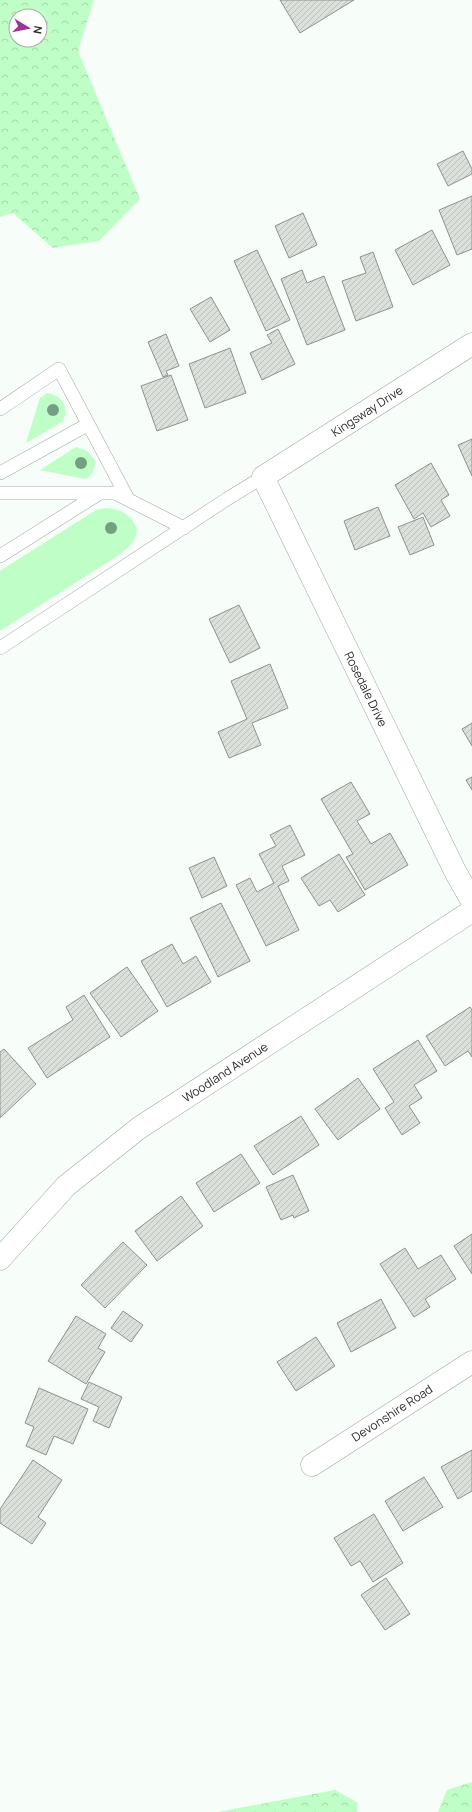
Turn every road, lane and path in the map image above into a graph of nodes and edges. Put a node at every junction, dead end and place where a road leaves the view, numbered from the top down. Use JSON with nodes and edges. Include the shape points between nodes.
{"nodes":[{"id":1,"x":472,"y":344,"type":"edge"},
{"id":2,"x":0,"y":409,"type":"edge"},
{"id":3,"x":87,"y":425,"type":"junction"},
{"id":4,"x":0,"y":473,"type":"edge"},
{"id":5,"x":263,"y":477,"type":"junction"},
{"id":6,"x":0,"y":492,"type":"edge"},
{"id":7,"x":100,"y":493,"type":"junction"},
{"id":8,"x":128,"y":499,"type":"junction"},
{"id":9,"x":184,"y":528,"type":"junction"},
{"id":10,"x":0,"y":556,"type":"edge"},
{"id":11,"x":0,"y":648,"type":"edge"},
{"id":12,"x":472,"y":900,"type":"edge"},
{"id":13,"x":472,"y":911,"type":"edge"},
{"id":14,"x":0,"y":1259,"type":"edge"},
{"id":15,"x":472,"y":1362,"type":"edge"},
{"id":16,"x":312,"y":1465,"type":"dead end"}],
"edges":[{"from":1,"to":5,"type":"street","name":"Kingsway Drive"},
{"from":2,"to":3,"type":"lane","via":[[59,369]]},
{"from":3,"to":4,"type":"lane"},
{"from":3,"to":8,"type":"lane"},
{"from":5,"to":9,"type":"lane"},
{"from":5,"to":12,"type":"street","name":"Rosedale Drive","via":[[456,873]]},
{"from":6,"to":7,"type":"lane"},
{"from":7,"to":8,"type":"lane","via":[[115,493]]},
{"from":7,"to":10,"type":"lane"},
{"from":8,"to":9,"type":"lane"},
{"from":9,"to":11,"type":"lane"},
{"from":13,"to":14,"type":"street","name":"Woodland Avenue","via":[[139,1128],[66,1186]]},
{"from":15,"to":16,"type":"street","name":"Devonshire Road"}]}
